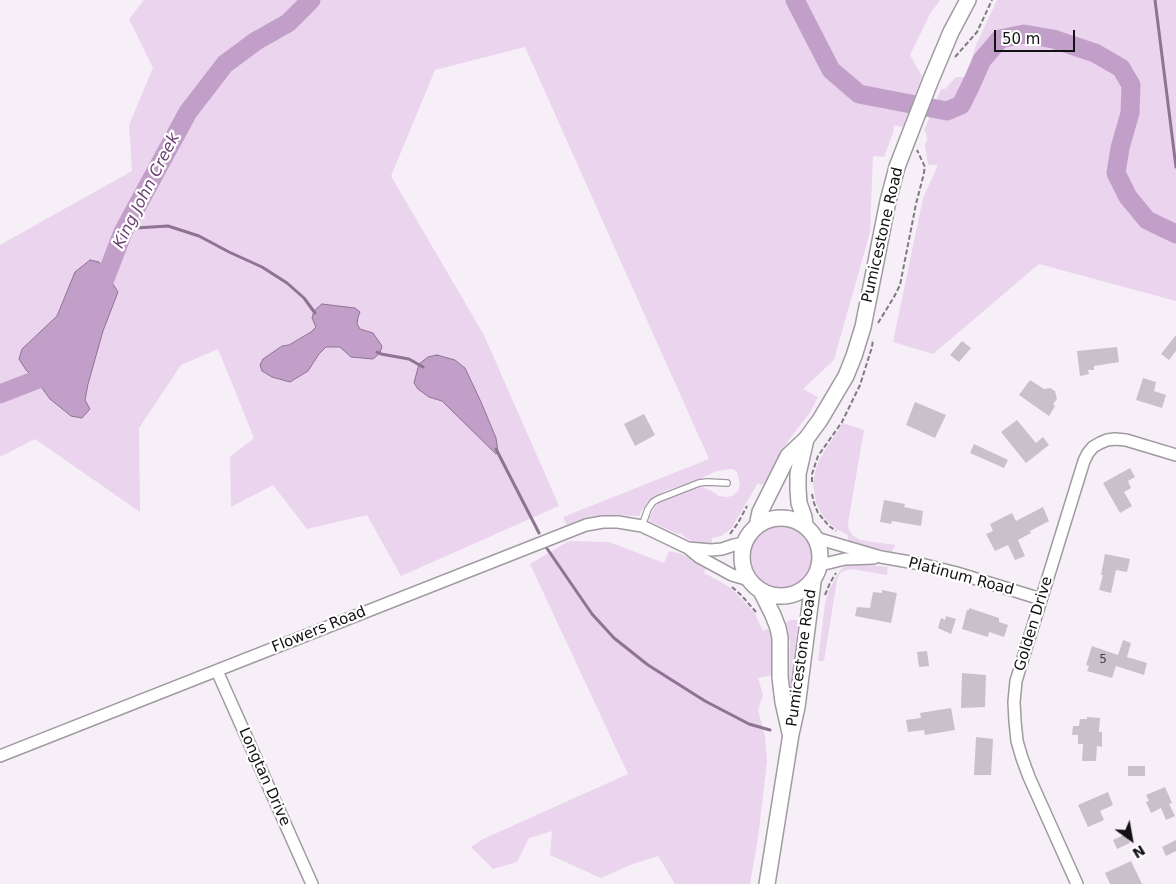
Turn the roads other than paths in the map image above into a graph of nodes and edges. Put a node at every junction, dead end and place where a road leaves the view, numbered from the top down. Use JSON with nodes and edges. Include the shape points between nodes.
{"nodes":[{"id":1,"x":968,"y":0,"type":"edge"},
{"id":2,"x":806,"y":440,"type":"junction"},
{"id":3,"x":1176,"y":455,"type":"edge"},
{"id":4,"x":727,"y":483,"type":"dead end"},
{"id":5,"x":805,"y":525,"type":"junction"},
{"id":6,"x":642,"y":526,"type":"junction"},
{"id":7,"x":757,"y":526,"type":"junction"},
{"id":8,"x":816,"y":538,"type":"junction"},
{"id":9,"x":744,"y":543,"type":"junction"},
{"id":10,"x":688,"y":548,"type":"junction"},
{"id":11,"x":881,"y":557,"type":"junction"},
{"id":12,"x":820,"y":565,"type":"junction"},
{"id":13,"x":749,"y":580,"type":"junction"},
{"id":14,"x":813,"y":582,"type":"junction"},
{"id":15,"x":761,"y":591,"type":"junction"},
{"id":16,"x":1041,"y":599,"type":"junction"},
{"id":17,"x":217,"y":671,"type":"junction"},
{"id":18,"x":791,"y":734,"type":"junction"},
{"id":19,"x":0,"y":756,"type":"edge"},
{"id":20,"x":312,"y":884,"type":"edge"},
{"id":21,"x":767,"y":884,"type":"edge"},
{"id":22,"x":1077,"y":884,"type":"edge"}],
"edges":[{"from":1,"to":2,"type":"main road","name":"Pumicestone Road","via":[[930,82],[913,139],[897,168],[854,356],[834,398]]},
{"from":2,"to":5,"type":"main road","name":"Pumicestone Road","via":[[798,474],[808,494]]},
{"from":2,"to":7,"type":"main road","name":"Pumicestone Road","via":[[788,456],[760,512]]},
{"from":3,"to":16,"type":"street","name":"Golden Drive","via":[[1116,439],[1093,447],[1084,461]]},
{"from":4,"to":6,"type":"lane","via":[[699,483],[658,499],[648,509]]},
{"from":5,"to":7,"type":"main road","via":[[793,519],[780,518]]},
{"from":5,"to":8,"type":"main road"},
{"from":6,"to":10,"type":"street","name":"Flowers Road"},
{"from":6,"to":17,"type":"street","name":"Flowers Road","via":[[618,522],[586,524]]},
{"from":7,"to":9,"type":"main road"},
{"from":8,"to":11,"type":"street","name":"Platinum Road"},
{"from":8,"to":12,"type":"main road","via":[[820,547]]},
{"from":9,"to":10,"type":"street","name":"Flowers Road","via":[[722,549]]},
{"from":9,"to":13,"type":"main road","via":[[742,562]]},
{"from":10,"to":13,"type":"street","name":"Flowers Road","via":[[732,575]]},
{"from":11,"to":12,"type":"street","name":"Platinum Road","via":[[844,559]]},
{"from":11,"to":16,"type":"street","name":"Platinum Road","via":[[957,573]]},
{"from":12,"to":14,"type":"main road"},
{"from":13,"to":15,"type":"main road"},
{"from":14,"to":15,"type":"main road","via":[[794,595],[783,597]]},
{"from":14,"to":18,"type":"main road","name":"Pumicestone Road"},
{"from":15,"to":18,"type":"main road","name":"Pumicestone Road","via":[[779,633],[780,677]]},
{"from":16,"to":22,"type":"street","name":"Golden Drive","via":[[1016,682],[1015,721],[1029,777]]},
{"from":17,"to":19,"type":"street","name":"Flowers Road"},
{"from":17,"to":20,"type":"street","name":"Longtan Drive"},
{"from":18,"to":21,"type":"main road","name":"Pumicestone Road"}]}
